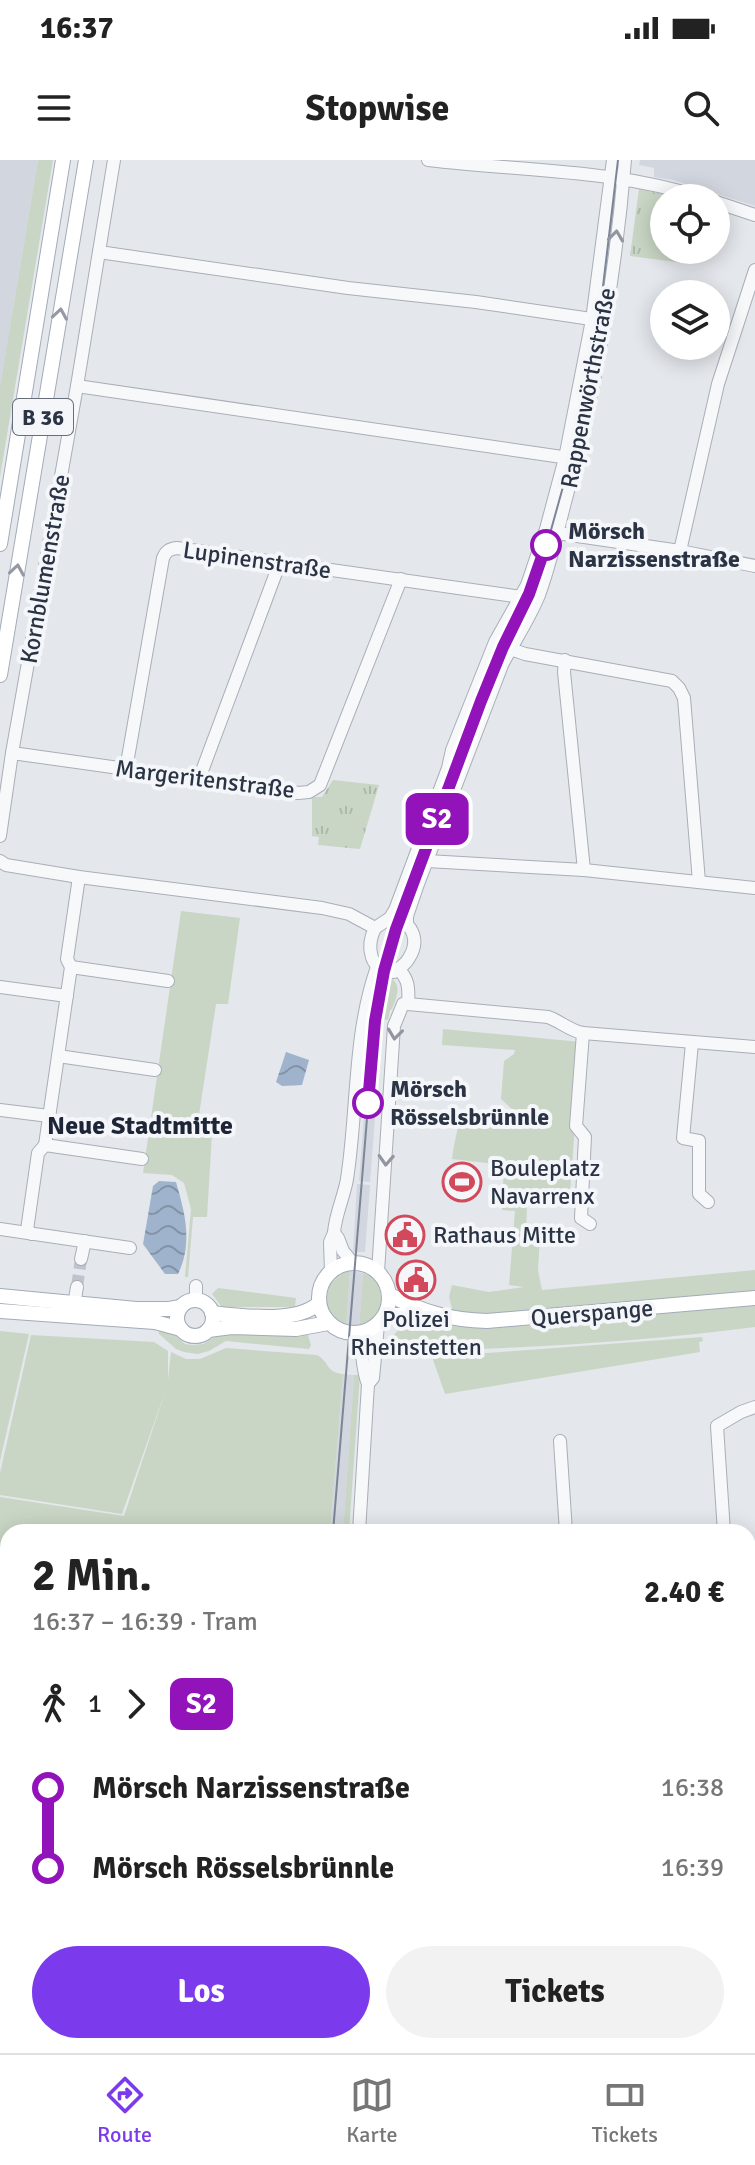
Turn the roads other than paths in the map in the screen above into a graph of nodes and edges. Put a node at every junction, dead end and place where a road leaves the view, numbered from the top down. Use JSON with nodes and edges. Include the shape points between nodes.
{"nodes":[{"id":1,"x":63,"y":160,"type":"edge"},
{"id":2,"x":86,"y":160,"type":"edge"},
{"id":3,"x":114,"y":160,"type":"edge"},
{"id":4,"x":428,"y":160,"type":"edge"},
{"id":5,"x":613,"y":160,"type":"edge"},
{"id":6,"x":625,"y":160,"type":"edge"},
{"id":7,"x":459,"y":162,"type":"edge"},
{"id":8,"x":617,"y":178,"type":"junction"},
{"id":9,"x":653,"y":184,"type":"edge"},
{"id":10,"x":730,"y":207,"type":"edge"},
{"id":11,"x":755,"y":215,"type":"edge"},
{"id":12,"x":99,"y":252,"type":"junction"},
{"id":13,"x":755,"y":270,"type":"edge"},
{"id":14,"x":598,"y":320,"type":"junction"},
{"id":15,"x":77,"y":386,"type":"junction"},
{"id":16,"x":571,"y":458,"type":"junction"},
{"id":17,"x":557,"y":533,"type":"junction"},
{"id":18,"x":0,"y":544,"type":"edge"},
{"id":19,"x":680,"y":551,"type":"junction"},
{"id":20,"x":280,"y":562,"type":"junction"},
{"id":21,"x":755,"y":566,"type":"edge"},
{"id":22,"x":401,"y":579,"type":"junction"},
{"id":23,"x":521,"y":597,"type":"junction"},
{"id":24,"x":495,"y":642,"type":"junction"},
{"id":25,"x":510,"y":649,"type":"junction"},
{"id":26,"x":565,"y":660,"type":"junction"},
{"id":27,"x":0,"y":675,"type":"edge"},
{"id":28,"x":12,"y":753,"type":"junction"},
{"id":29,"x":126,"y":769,"type":"junction"},
{"id":30,"x":199,"y":779,"type":"junction"},
{"id":31,"x":0,"y":836,"type":"edge"},
{"id":32,"x":0,"y":861,"type":"edge"},
{"id":33,"x":427,"y":861,"type":"junction"},
{"id":34,"x":584,"y":870,"type":"junction"},
{"id":35,"x":79,"y":877,"type":"junction"},
{"id":36,"x":699,"y":882,"type":"junction"},
{"id":37,"x":755,"y":888,"type":"edge"},
{"id":38,"x":390,"y":918,"type":"junction"},
{"id":39,"x":407,"y":922,"type":"junction"},
{"id":40,"x":375,"y":928,"type":"junction"},
{"id":41,"x":71,"y":967,"type":"junction"},
{"id":42,"x":377,"y":967,"type":"junction"},
{"id":43,"x":398,"y":969,"type":"junction"},
{"id":44,"x":168,"y":981,"type":"dead end"},
{"id":45,"x":0,"y":987,"type":"edge"},
{"id":46,"x":67,"y":996,"type":"junction"},
{"id":47,"x":408,"y":1004,"type":"junction"},
{"id":48,"x":583,"y":1033,"type":"junction"},
{"id":49,"x":692,"y":1043,"type":"junction"},
{"id":50,"x":755,"y":1047,"type":"edge"},
{"id":51,"x":58,"y":1056,"type":"junction"},
{"id":52,"x":155,"y":1070,"type":"dead end"},
{"id":53,"x":0,"y":1110,"type":"edge"},
{"id":54,"x":49,"y":1116,"type":"junction"},
{"id":55,"x":45,"y":1145,"type":"junction"},
{"id":56,"x":142,"y":1159,"type":"dead end"},
{"id":57,"x":708,"y":1202,"type":"dead end"},
{"id":58,"x":590,"y":1224,"type":"dead end"},
{"id":59,"x":0,"y":1229,"type":"edge"},
{"id":60,"x":334,"y":1233,"type":"junction"},
{"id":61,"x":32,"y":1234,"type":"junction"},
{"id":62,"x":85,"y":1241,"type":"junction"},
{"id":63,"x":130,"y":1248,"type":"dead end"},
{"id":64,"x":81,"y":1259,"type":"tunnel mouth"},
{"id":65,"x":353,"y":1263,"type":"junction"},
{"id":66,"x":331,"y":1272,"type":"junction"},
{"id":67,"x":378,"y":1272,"type":"junction"},
{"id":68,"x":77,"y":1287,"type":"tunnel mouth"},
{"id":69,"x":390,"y":1295,"type":"junction"},
{"id":70,"x":0,"y":1296,"type":"edge"},
{"id":71,"x":755,"y":1298,"type":"edge"},
{"id":72,"x":319,"y":1303,"type":"junction"},
{"id":73,"x":181,"y":1307,"type":"junction"},
{"id":74,"x":74,"y":1310,"type":"junction"},
{"id":75,"x":0,"y":1311,"type":"edge"},
{"id":76,"x":212,"y":1313,"type":"junction"},
{"id":77,"x":429,"y":1314,"type":"junction"},
{"id":78,"x":381,"y":1321,"type":"junction"},
{"id":79,"x":328,"y":1323,"type":"junction"},
{"id":80,"x":181,"y":1329,"type":"junction"},
{"id":81,"x":208,"y":1330,"type":"junction"},
{"id":82,"x":357,"y":1334,"type":"junction"},
{"id":83,"x":368,"y":1384,"type":"junction"},
{"id":84,"x":755,"y":1407,"type":"edge"},
{"id":85,"x":560,"y":1441,"type":"dead end"},
{"id":86,"x":359,"y":1524,"type":"edge"},
{"id":87,"x":565,"y":1524,"type":"edge"},
{"id":88,"x":723,"y":1524,"type":"edge"}],
"edges":[{"from":1,"to":18,"type":"main road","number":"B 36"},
{"from":27,"to":2,"type":"main road","number":"B 36","one_way":true},
{"from":3,"to":12,"type":"street","name":"Kornblumenstraße"},
{"from":4,"to":7,"type":"street"},
{"from":5,"to":8,"type":"street","name":"Rappenwörthstraße"},
{"from":6,"to":8,"type":"street","name":"Rappenwörthstraße"},
{"from":7,"to":8,"type":"street"},
{"from":8,"to":9,"type":"street"},
{"from":8,"to":14,"type":"street","name":"Rappenwörthstraße"},
{"from":10,"to":11,"type":"street"},
{"from":12,"to":14,"type":"street"},
{"from":12,"to":15,"type":"street","name":"Kornblumenstraße"},
{"from":13,"to":19,"type":"street","via":[[718,384]]},
{"from":14,"to":16,"type":"street","name":"Rappenwörthstraße"},
{"from":15,"to":16,"type":"street"},
{"from":15,"to":28,"type":"street","name":"Kornblumenstraße"},
{"from":16,"to":17,"type":"street","name":"Rappenwörthstraße"},
{"from":16,"to":23,"type":"street","name":"Rappenwörthstraße"},
{"from":17,"to":19,"type":"street"},
{"from":17,"to":25,"type":"street","name":"Rappenwörthstraße","via":[[540,592]]},
{"from":19,"to":21,"type":"street"},
{"from":20,"to":22,"type":"street","name":"Lupinenstraße"},
{"from":20,"to":29,"type":"street","name":"Lupinenstraße","via":[[177,548],[165,552]]},
{"from":20,"to":30,"type":"street"},
{"from":22,"to":23,"type":"street","name":"Lupinenstraße"},
{"from":22,"to":30,"type":"street","name":"Margeritenstraße","via":[[320,785],[298,793]]},
{"from":23,"to":24,"type":"street","name":"Rappenwörthstraße"},
{"from":24,"to":25,"type":"street"},
{"from":24,"to":38,"type":"street","name":"Rappenwörthstraße"},
{"from":25,"to":26,"type":"street"},
{"from":25,"to":33,"type":"street","name":"Rappenwörthstraße"},
{"from":26,"to":34,"type":"street"},
{"from":26,"to":36,"type":"street","via":[[672,681],[679,688]]},
{"from":28,"to":29,"type":"street","name":"Margeritenstraße"},
{"from":28,"to":31,"type":"street","name":"Kornblumenstraße"},
{"from":29,"to":30,"type":"street","name":"Margeritenstraße"},
{"from":32,"to":35,"type":"street"},
{"from":33,"to":34,"type":"street"},
{"from":33,"to":39,"type":"street","name":"Rappenwörthstraße"},
{"from":34,"to":36,"type":"street"},
{"from":35,"to":40,"type":"street","via":[[322,908]]},
{"from":35,"to":41,"type":"street","via":[[67,959]]},
{"from":36,"to":37,"type":"street"},
{"from":38,"to":39,"type":"street"},
{"from":38,"to":40,"type":"street"},
{"from":39,"to":43,"type":"street","via":[[414,943]]},
{"from":40,"to":42,"type":"street","via":[[370,954]]},
{"from":41,"to":44,"type":"street"},
{"from":41,"to":46,"type":"street"},
{"from":42,"to":43,"type":"street","via":[[387,972]]},
{"from":42,"to":60,"type":"street","via":[[362,1020],[347,1180]]},
{"from":43,"to":47,"type":"street","via":[[406,976]]},
{"from":45,"to":46,"type":"street"},
{"from":46,"to":51,"type":"street"},
{"from":47,"to":48,"type":"street","via":[[548,1017]]},
{"from":47,"to":67,"type":"street","one_way":true,"via":[[403,1004],[394,1026]]},
{"from":48,"to":49,"type":"street"},
{"from":48,"to":58,"type":"street","via":[[576,1126],[585,1137],[581,1218]]},
{"from":49,"to":50,"type":"street"},
{"from":49,"to":57,"type":"street","via":[[683,1138],[699,1141],[699,1194]]},
{"from":51,"to":52,"type":"street"},
{"from":51,"to":54,"type":"street"},
{"from":53,"to":54,"type":"street"},
{"from":54,"to":55,"type":"street"},
{"from":55,"to":56,"type":"street"},
{"from":55,"to":61,"type":"street","via":[[38,1153],[34,1179],[27,1230]]},
{"from":59,"to":61,"type":"street"},
{"from":60,"to":65,"type":"street"},
{"from":60,"to":66,"type":"street"},
{"from":61,"to":62,"type":"street"},
{"from":62,"to":63,"type":"street"},
{"from":62,"to":64,"type":"street"},
{"from":65,"to":66,"type":"main road"},
{"from":65,"to":67,"type":"main road"},
{"from":66,"to":72,"type":"main road","via":[[320,1288]]},
{"from":67,"to":69,"type":"main road"},
{"from":68,"to":74,"type":"street"},
{"from":69,"to":77,"type":"main road"},
{"from":69,"to":78,"type":"main road"},
{"from":70,"to":74,"type":"main road"},
{"from":71,"to":77,"type":"main road","name":"Querspange","via":[[516,1320]]},
{"from":72,"to":76,"type":"main road","via":[[291,1316]]},
{"from":72,"to":79,"type":"main road"},
{"from":73,"to":74,"type":"main road"},
{"from":73,"to":76,"type":"main road","via":[[196,1293]]},
{"from":73,"to":80,"type":"main road"},
{"from":74,"to":75,"type":"main road"},
{"from":74,"to":80,"type":"main road"},
{"from":76,"to":81,"type":"main road"},
{"from":77,"to":78,"type":"main road"},
{"from":78,"to":82,"type":"main road"},
{"from":78,"to":83,"type":"street"},
{"from":79,"to":81,"type":"main road","via":[[296,1329]]},
{"from":79,"to":82,"type":"main road"},
{"from":80,"to":81,"type":"main road","via":[[191,1336]]},
{"from":82,"to":83,"type":"street"},
{"from":83,"to":86,"type":"street"},
{"from":84,"to":88,"type":"street","via":[[717,1426]]},
{"from":85,"to":87,"type":"street"}]}
